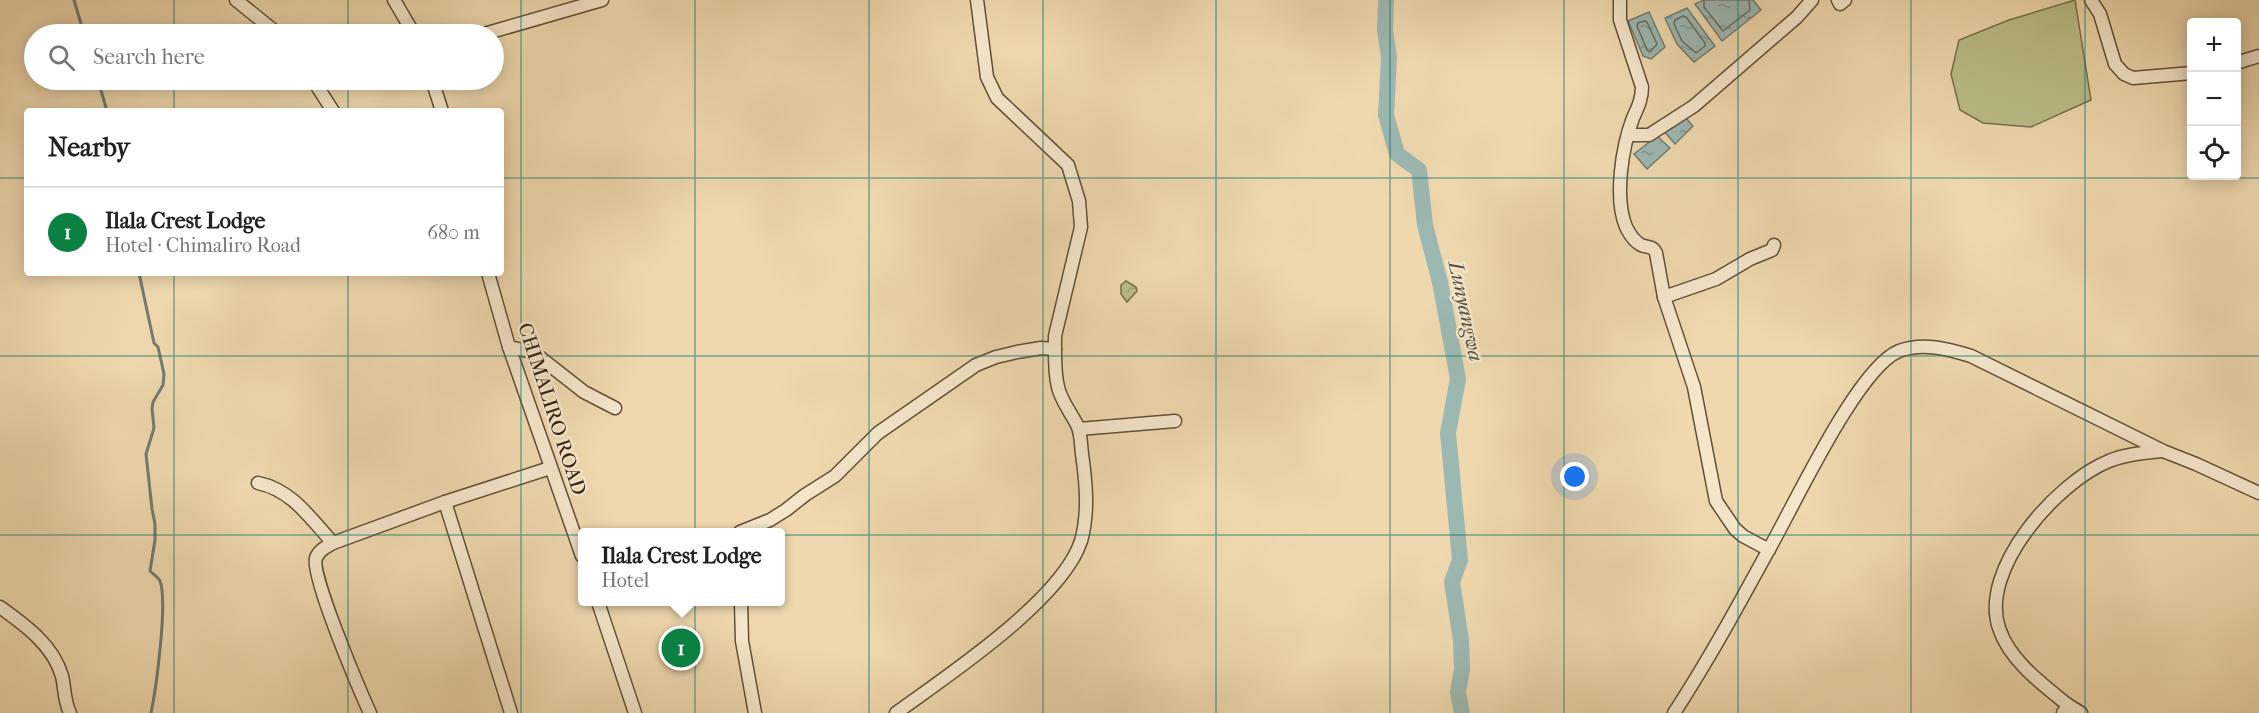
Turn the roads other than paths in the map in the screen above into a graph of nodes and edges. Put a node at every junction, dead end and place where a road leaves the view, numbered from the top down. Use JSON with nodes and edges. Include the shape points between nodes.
{"nodes":[{"id":1,"x":236,"y":0,"type":"edge"},
{"id":2,"x":394,"y":0,"type":"edge"},
{"id":3,"x":602,"y":0,"type":"edge"},
{"id":4,"x":977,"y":0,"type":"edge"},
{"id":5,"x":1620,"y":0,"type":"edge"},
{"id":6,"x":1812,"y":0,"type":"edge"},
{"id":7,"x":1838,"y":0,"type":"edge"},
{"id":8,"x":1845,"y":0,"type":"edge"},
{"id":9,"x":2091,"y":0,"type":"edge"},
{"id":10,"x":266,"y":24,"type":"edge"},
{"id":11,"x":408,"y":24,"type":"edge"},
{"id":12,"x":504,"y":28,"type":"edge"},
{"id":13,"x":2259,"y":56,"type":"edge"},
{"id":14,"x":2241,"y":61,"type":"edge"},
{"id":15,"x":2187,"y":73,"type":"edge"},
{"id":16,"x":319,"y":90,"type":"edge"},
{"id":17,"x":435,"y":90,"type":"edge"},
{"id":18,"x":331,"y":108,"type":"edge"},
{"id":19,"x":441,"y":108,"type":"edge"},
{"id":20,"x":1629,"y":135,"type":"junction"},
{"id":21,"x":1774,"y":245,"type":"dead end"},
{"id":22,"x":489,"y":276,"type":"edge"},
{"id":23,"x":1665,"y":297,"type":"junction"},
{"id":24,"x":509,"y":347,"type":"junction"},
{"id":25,"x":1055,"y":349,"type":"junction"},
{"id":26,"x":615,"y":408,"type":"dead end"},
{"id":27,"x":1175,"y":421,"type":"dead end"},
{"id":28,"x":1079,"y":429,"type":"junction"},
{"id":29,"x":2163,"y":451,"type":"junction"},
{"id":30,"x":550,"y":468,"type":"junction"},
{"id":31,"x":258,"y":483,"type":"dead end"},
{"id":32,"x":2259,"y":493,"type":"edge"},
{"id":33,"x":445,"y":502,"type":"junction"},
{"id":34,"x":762,"y":528,"type":"edge"},
{"id":35,"x":333,"y":543,"type":"junction"},
{"id":36,"x":578,"y":545,"type":"edge"},
{"id":37,"x":1769,"y":550,"type":"junction"},
{"id":38,"x":599,"y":606,"type":"edge"},
{"id":39,"x":741,"y":606,"type":"edge"},
{"id":40,"x":0,"y":607,"type":"edge"},
{"id":41,"x":2066,"y":709,"type":"edge"},
{"id":42,"x":70,"y":713,"type":"edge"},
{"id":43,"x":370,"y":713,"type":"edge"},
{"id":44,"x":512,"y":713,"type":"edge"},
{"id":45,"x":635,"y":713,"type":"edge"},
{"id":46,"x":754,"y":713,"type":"edge"},
{"id":47,"x":896,"y":713,"type":"edge"},
{"id":48,"x":1674,"y":713,"type":"edge"},
{"id":49,"x":2080,"y":713,"type":"edge"}],
"edges":[{"from":1,"to":10,"type":"street"},
{"from":2,"to":11,"type":"street"},
{"from":3,"to":12,"type":"street"},
{"from":4,"to":25,"type":"street","via":[[987,77],[998,98],[1068,165],[1079,201],[1081,227]]},
{"from":5,"to":20,"type":"street","via":[[1620,20],[1642,87]]},
{"from":6,"to":20,"type":"street","via":[[1694,106],[1649,135]]},
{"from":7,"to":8,"type":"street","via":[[1840,4]]},
{"from":9,"to":15,"type":"street","via":[[2100,14],[2115,64],[2124,74],[2133,78]]},
{"from":13,"to":14,"type":"street"},
{"from":16,"to":18,"type":"street"},
{"from":17,"to":19,"type":"street"},
{"from":20,"to":23,"type":"street","via":[[1621,175],[1623,214],[1635,240],[1654,249]]},
{"from":21,"to":23,"type":"street","via":[[1770,251],[1716,279]]},
{"from":22,"to":24,"type":"street","name":"CHIMALIRO ROAD"},
{"from":23,"to":37,"type":"street","via":[[1694,387],[1716,501],[1743,536]]},
{"from":24,"to":26,"type":"street","via":[[533,352],[584,392]]},
{"from":24,"to":30,"type":"street","name":"CHIMALIRO ROAD"},
{"from":25,"to":28,"type":"street","via":[[1058,387]]},
{"from":25,"to":34,"type":"street","via":[[1017,352],[976,365],[878,433],[829,480]]},
{"from":27,"to":28,"type":"street"},
{"from":28,"to":47,"type":"street","via":[[1086,516],[1071,563],[1051,589],[987,645]]},
{"from":29,"to":32,"type":"street"},
{"from":29,"to":37,"type":"street","via":[[1971,356],[1940,347],[1899,351],[1864,383],[1815,462]]},
{"from":29,"to":41,"type":"street","via":[[2106,462],[2068,487],[2014,547],[1996,590],[1998,628],[2006,644]]},
{"from":30,"to":33,"type":"street"},
{"from":30,"to":36,"type":"street","name":"CHIMALIRO ROAD"},
{"from":31,"to":35,"type":"street","via":[[287,493]]},
{"from":33,"to":35,"type":"street"},
{"from":33,"to":44,"type":"street"},
{"from":35,"to":43,"type":"street","via":[[321,550],[315,560],[316,574]]},
{"from":37,"to":48,"type":"street"},
{"from":38,"to":45,"type":"street"},
{"from":39,"to":46,"type":"street","via":[[741,640]]},
{"from":40,"to":42,"type":"street","via":[[46,646],[57,662]]},
{"from":41,"to":49,"type":"street"}]}
